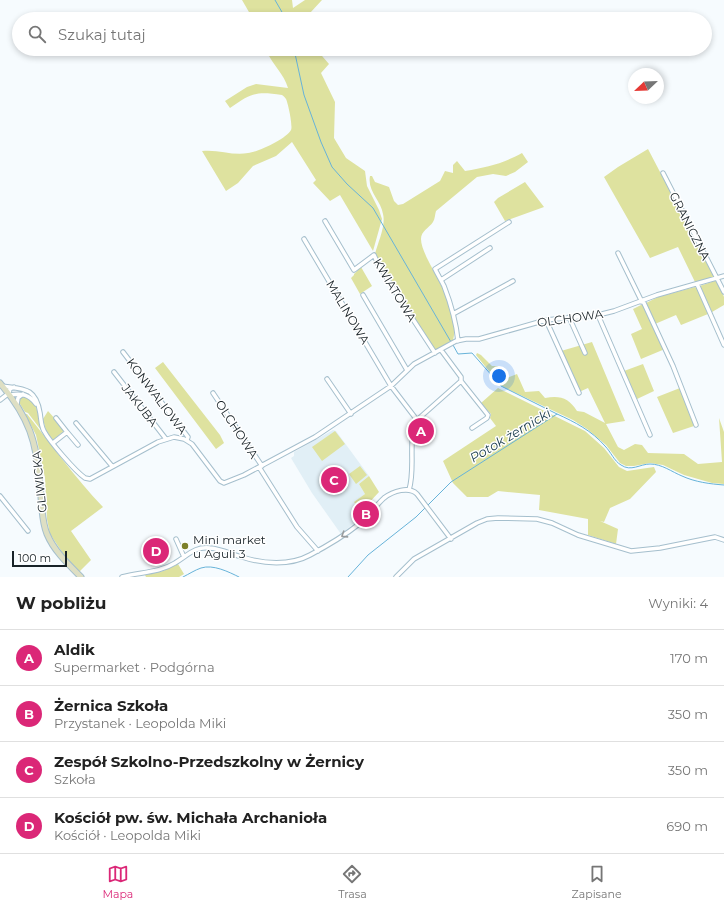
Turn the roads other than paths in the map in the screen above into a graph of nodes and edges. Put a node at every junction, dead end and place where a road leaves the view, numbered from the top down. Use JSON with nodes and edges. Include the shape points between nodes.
{"nodes":[{"id":1,"x":663,"y":173,"type":"dead end"},
{"id":2,"x":325,"y":221,"type":"dead end"},
{"id":3,"x":509,"y":222,"type":"dead end"},
{"id":4,"x":304,"y":239,"type":"dead end"},
{"id":5,"x":490,"y":248,"type":"dead end"},
{"id":6,"x":618,"y":253,"type":"dead end"},
{"id":7,"x":724,"y":276,"type":"edge"},
{"id":8,"x":718,"y":278,"type":"junction"},
{"id":9,"x":441,"y":280,"type":"junction"},
{"id":10,"x":513,"y":281,"type":"dead end"},
{"id":11,"x":697,"y":284,"type":"junction"},
{"id":12,"x":724,"y":292,"type":"edge"},
{"id":13,"x":363,"y":295,"type":"dead end"},
{"id":14,"x":642,"y":301,"type":"junction"},
{"id":15,"x":454,"y":314,"type":"junction"},
{"id":16,"x":598,"y":315,"type":"junction"},
{"id":17,"x":570,"y":317,"type":"junction"},
{"id":18,"x":546,"y":320,"type":"junction"},
{"id":19,"x":454,"y":343,"type":"junction"},
{"id":20,"x":724,"y":345,"type":"edge"},
{"id":21,"x":441,"y":350,"type":"junction"},
{"id":22,"x":123,"y":352,"type":"dead end"},
{"id":23,"x":435,"y":353,"type":"junction"},
{"id":24,"x":585,"y":354,"type":"dead end"},
{"id":25,"x":407,"y":370,"type":"junction"},
{"id":26,"x":114,"y":372,"type":"dead end"},
{"id":27,"x":327,"y":379,"type":"dead end"},
{"id":28,"x":462,"y":381,"type":"junction"},
{"id":29,"x":1,"y":384,"type":"edge"},
{"id":30,"x":391,"y":386,"type":"junction"},
{"id":31,"x":14,"y":387,"type":"junction"},
{"id":32,"x":213,"y":392,"type":"dead end"},
{"id":33,"x":579,"y":393,"type":"dead end"},
{"id":34,"x":9,"y":394,"type":"junction"},
{"id":35,"x":23,"y":394,"type":"junction"},
{"id":36,"x":0,"y":400,"type":"edge"},
{"id":37,"x":17,"y":404,"type":"junction"},
{"id":38,"x":39,"y":408,"type":"junction"},
{"id":39,"x":351,"y":414,"type":"junction"},
{"id":40,"x":56,"y":418,"type":"dead end"},
{"id":41,"x":417,"y":420,"type":"junction"},
{"id":42,"x":76,"y":424,"type":"dead end"},
{"id":43,"x":696,"y":425,"type":"dead end"},
{"id":44,"x":472,"y":428,"type":"dead end"},
{"id":45,"x":67,"y":432,"type":"junction"},
{"id":46,"x":650,"y":435,"type":"dead end"},
{"id":47,"x":166,"y":439,"type":"junction"},
{"id":48,"x":187,"y":440,"type":"junction"},
{"id":49,"x":53,"y":443,"type":"junction"},
{"id":50,"x":78,"y":445,"type":"dead end"},
{"id":51,"x":112,"y":466,"type":"junction"},
{"id":52,"x":260,"y":466,"type":"junction"},
{"id":53,"x":409,"y":490,"type":"junction"},
{"id":54,"x":0,"y":496,"type":"edge"},
{"id":55,"x":28,"y":530,"type":"dead end"},
{"id":56,"x":176,"y":539,"type":"dead end"},
{"id":57,"x":451,"y":539,"type":"junction"},
{"id":58,"x":724,"y":540,"type":"edge"},
{"id":59,"x":318,"y":551,"type":"junction"},
{"id":60,"x":184,"y":557,"type":"junction"},
{"id":61,"x":82,"y":577,"type":"edge"},
{"id":62,"x":122,"y":577,"type":"edge"},
{"id":63,"x":396,"y":577,"type":"edge"}],
"edges":[{"from":1,"to":8,"type":"street","name":"GRANICZNA"},
{"from":2,"to":23,"type":"street","name":"KWIATOWA","via":[[354,270],[374,255],[394,291]]},
{"from":3,"to":9,"type":"street","via":[[435,269]]},
{"from":4,"to":30,"type":"street","name":"MALINOWA"},
{"from":5,"to":9,"type":"street"},
{"from":6,"to":14,"type":"street"},
{"from":7,"to":8,"type":"street","name":"OLCHOWA"},
{"from":8,"to":11,"type":"street","name":"OLCHOWA"},
{"from":8,"to":12,"type":"street","name":"GRANICZNA"},
{"from":9,"to":15,"type":"street"},
{"from":10,"to":15,"type":"street"},
{"from":11,"to":14,"type":"street","name":"OLCHOWA"},
{"from":11,"to":20,"type":"street"},
{"from":13,"to":25,"type":"street"},
{"from":14,"to":16,"type":"street","name":"OLCHOWA"},
{"from":14,"to":43,"type":"street","via":[[673,366]]},
{"from":15,"to":19,"type":"street"},
{"from":16,"to":17,"type":"street","name":"OLCHOWA"},
{"from":16,"to":46,"type":"street"},
{"from":17,"to":18,"type":"street","name":"OLCHOWA"},
{"from":17,"to":24,"type":"street"},
{"from":18,"to":19,"type":"street","name":"OLCHOWA","via":[[480,340]]},
{"from":18,"to":33,"type":"street"},
{"from":19,"to":21,"type":"street","name":"OLCHOWA"},
{"from":21,"to":23,"type":"street","name":"OLCHOWA"},
{"from":21,"to":28,"type":"street"},
{"from":22,"to":48,"type":"street","name":"KONWALIOWA","via":[[188,437]]},
{"from":23,"to":25,"type":"street","name":"OLCHOWA"},
{"from":25,"to":30,"type":"street","name":"OLCHOWA"},
{"from":26,"to":47,"type":"street","name":"JAKUBA"},
{"from":27,"to":39,"type":"street"},
{"from":28,"to":41,"type":"street"},
{"from":28,"to":44,"type":"street","via":[[488,415]]},
{"from":29,"to":31,"type":"street"},
{"from":29,"to":34,"type":"street","name":"GLIWICKA"},
{"from":30,"to":39,"type":"street","name":"OLCHOWA"},
{"from":30,"to":41,"type":"street","name":"MALINOWA"},
{"from":31,"to":34,"type":"street"},
{"from":31,"to":38,"type":"street","via":[[31,393]]},
{"from":32,"to":52,"type":"street","name":"OLCHOWA"},
{"from":34,"to":35,"type":"street"},
{"from":34,"to":36,"type":"street"},
{"from":34,"to":37,"type":"street","name":"GLIWICKA"},
{"from":35,"to":37,"type":"street","via":[[18,398]]},
{"from":35,"to":38,"type":"street"},
{"from":37,"to":61,"type":"street","name":"GLIWICKA","via":[[35,446],[43,520],[47,534],[61,556]]},
{"from":38,"to":49,"type":"street","via":[[43,429]]},
{"from":39,"to":52,"type":"street","name":"OLCHOWA"},
{"from":40,"to":45,"type":"street"},
{"from":41,"to":53,"type":"street","via":[[413,432]]},
{"from":42,"to":51,"type":"street"},
{"from":45,"to":49,"type":"street"},
{"from":45,"to":50,"type":"street"},
{"from":47,"to":48,"type":"street","via":[[174,437]]},
{"from":47,"to":51,"type":"street"},
{"from":48,"to":52,"type":"street","name":"OLCHOWA","via":[[222,483]]},
{"from":49,"to":51,"type":"street","via":[[78,473],[87,479]]},
{"from":52,"to":59,"type":"street","via":[[297,527]]},
{"from":53,"to":57,"type":"street","via":[[415,492]]},
{"from":53,"to":59,"type":"street","one_way":true,"via":[[387,497],[359,524]]},
{"from":54,"to":55,"type":"street"},
{"from":56,"to":60,"type":"street"},
{"from":57,"to":58,"type":"street","via":[[484,520],[534,518],[631,551],[656,549],[715,537]]},
{"from":57,"to":63,"type":"street","via":[[414,559]]},
{"from":59,"to":60,"type":"street","via":[[298,561],[280,563],[260,562],[209,548],[198,548]]},
{"from":60,"to":62,"type":"street","via":[[165,568]]}]}
